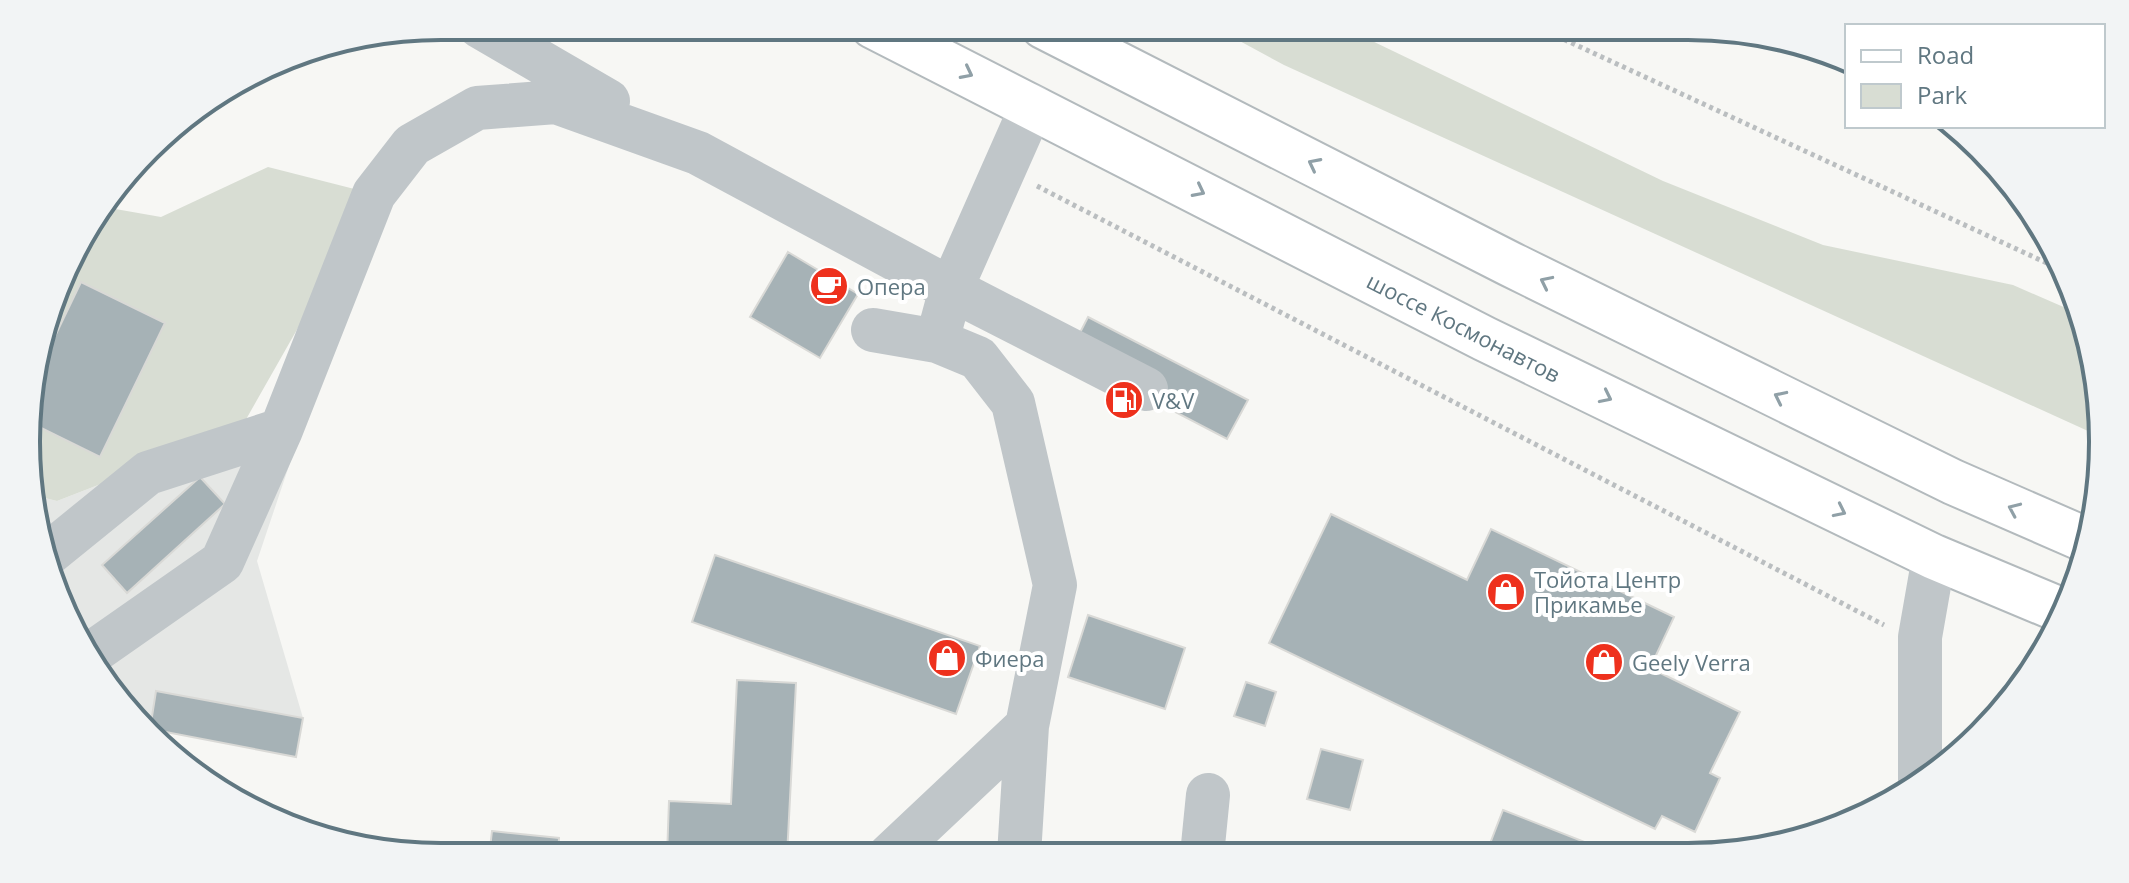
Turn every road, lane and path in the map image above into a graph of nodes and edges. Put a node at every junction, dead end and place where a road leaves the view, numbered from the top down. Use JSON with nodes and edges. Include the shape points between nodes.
{"nodes":[{"id":1,"x":503,"y":40,"type":"edge"},
{"id":2,"x":901,"y":40,"type":"edge"},
{"id":3,"x":1071,"y":40,"type":"edge"},
{"id":4,"x":1565,"y":40,"type":"edge"},
{"id":5,"x":1032,"y":106,"type":"junction"},
{"id":6,"x":698,"y":153,"type":"junction"},
{"id":7,"x":1033,"y":184,"type":"dead end"},
{"id":8,"x":2048,"y":263,"type":"edge"},
{"id":9,"x":951,"y":289,"type":"junction"},
{"id":10,"x":873,"y":330,"type":"dead end"},
{"id":11,"x":937,"y":341,"type":"junction"},
{"id":12,"x":1146,"y":389,"type":"dead end"},
{"id":13,"x":281,"y":430,"type":"junction"},
{"id":14,"x":2077,"y":536,"type":"edge"},
{"id":15,"x":55,"y":549,"type":"edge"},
{"id":16,"x":1934,"y":557,"type":"junction"},
{"id":17,"x":2053,"y":607,"type":"edge"},
{"id":18,"x":1894,"y":630,"type":"dead end"},
{"id":19,"x":98,"y":649,"type":"edge"},
{"id":20,"x":1027,"y":726,"type":"junction"},
{"id":21,"x":1920,"y":769,"type":"edge"},
{"id":22,"x":1208,"y":795,"type":"dead end"},
{"id":23,"x":903,"y":843,"type":"edge"},
{"id":24,"x":1020,"y":843,"type":"edge"},
{"id":25,"x":1203,"y":843,"type":"edge"}],
"edges":[{"from":1,"to":6,"type":"street"},
{"from":2,"to":5,"type":"main road","name":"шоссе Космонавтов","one_way":true},
{"from":14,"to":3,"type":"main road","one_way":true,"via":[[1953,482],[1553,285]]},
{"from":4,"to":8,"type":"path"},
{"from":5,"to":9,"type":"street"},
{"from":5,"to":16,"type":"main road","name":"шоссе Космонавтов","one_way":true,"via":[[1485,339]]},
{"from":6,"to":9,"type":"street"},
{"from":6,"to":13,"type":"street","via":[[556,102],[477,108],[412,145],[374,194]]},
{"from":7,"to":18,"type":"path"},
{"from":9,"to":11,"type":"street"},
{"from":9,"to":12,"type":"street"},
{"from":10,"to":11,"type":"street"},
{"from":11,"to":20,"type":"street","via":[[978,358],[1013,403],[1017,418],[1055,585]]},
{"from":13,"to":15,"type":"street","via":[[148,473]]},
{"from":13,"to":19,"type":"street","via":[[222,562]]},
{"from":16,"to":17,"type":"main road","name":"шоссе Космонавтов"},
{"from":16,"to":21,"type":"street","via":[[1920,637]]},
{"from":20,"to":23,"type":"street"},
{"from":20,"to":24,"type":"street"},
{"from":22,"to":25,"type":"street"}]}
